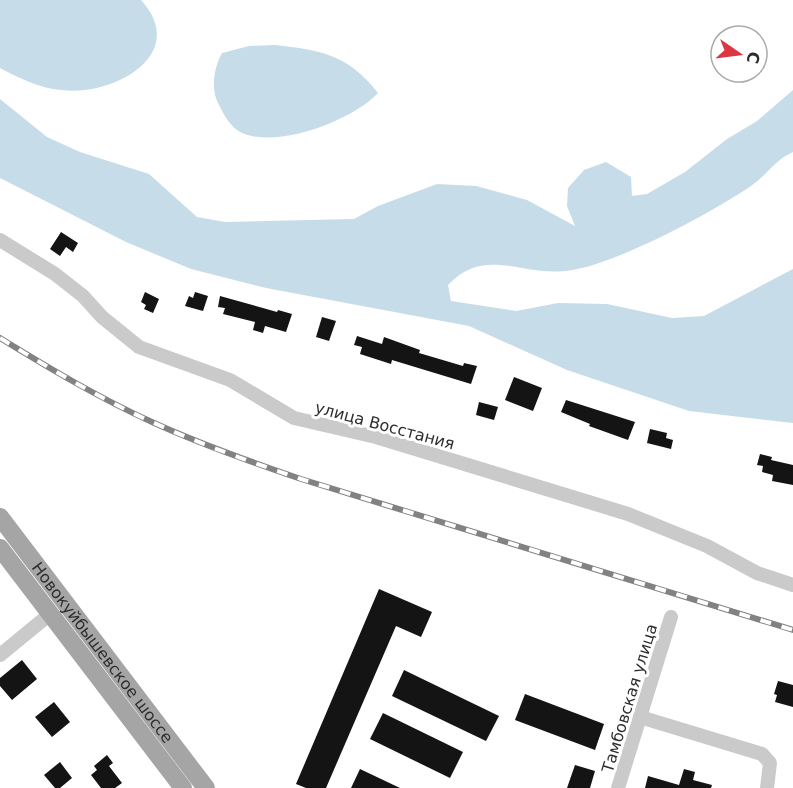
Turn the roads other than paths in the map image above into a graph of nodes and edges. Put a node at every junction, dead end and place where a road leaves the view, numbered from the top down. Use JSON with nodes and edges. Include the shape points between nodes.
{"nodes":[{"id":1,"x":0,"y":240,"type":"edge"},
{"id":2,"x":0,"y":517,"type":"edge"},
{"id":3,"x":0,"y":548,"type":"edge"},
{"id":4,"x":793,"y":585,"type":"edge"},
{"id":5,"x":50,"y":614,"type":"junction"},
{"id":6,"x":671,"y":617,"type":"dead end"},
{"id":7,"x":0,"y":655,"type":"edge"},
{"id":8,"x":640,"y":717,"type":"junction"},
{"id":9,"x":183,"y":788,"type":"edge"},
{"id":10,"x":206,"y":788,"type":"edge"},
{"id":11,"x":618,"y":788,"type":"edge"},
{"id":12,"x":767,"y":788,"type":"edge"}],
"edges":[{"from":1,"to":4,"type":"street","name":"улица Восстания","via":[[55,274],[139,347],[230,380],[294,418],[376,437],[628,513],[707,546],[757,573]]},
{"from":2,"to":10,"type":"main road","name":"Новокуйбышевское шоссе"},
{"from":3,"to":5,"type":"main road","name":"Новокуйбышевское шоссе"},
{"from":5,"to":7,"type":"street"},
{"from":5,"to":9,"type":"main road","name":"Новокуйбышевское шоссе"},
{"from":6,"to":8,"type":"street","name":"Тамбовская улица"},
{"from":8,"to":11,"type":"street","name":"Тамбовская улица"},
{"from":8,"to":12,"type":"street","via":[[762,754],[770,763]]}]}
